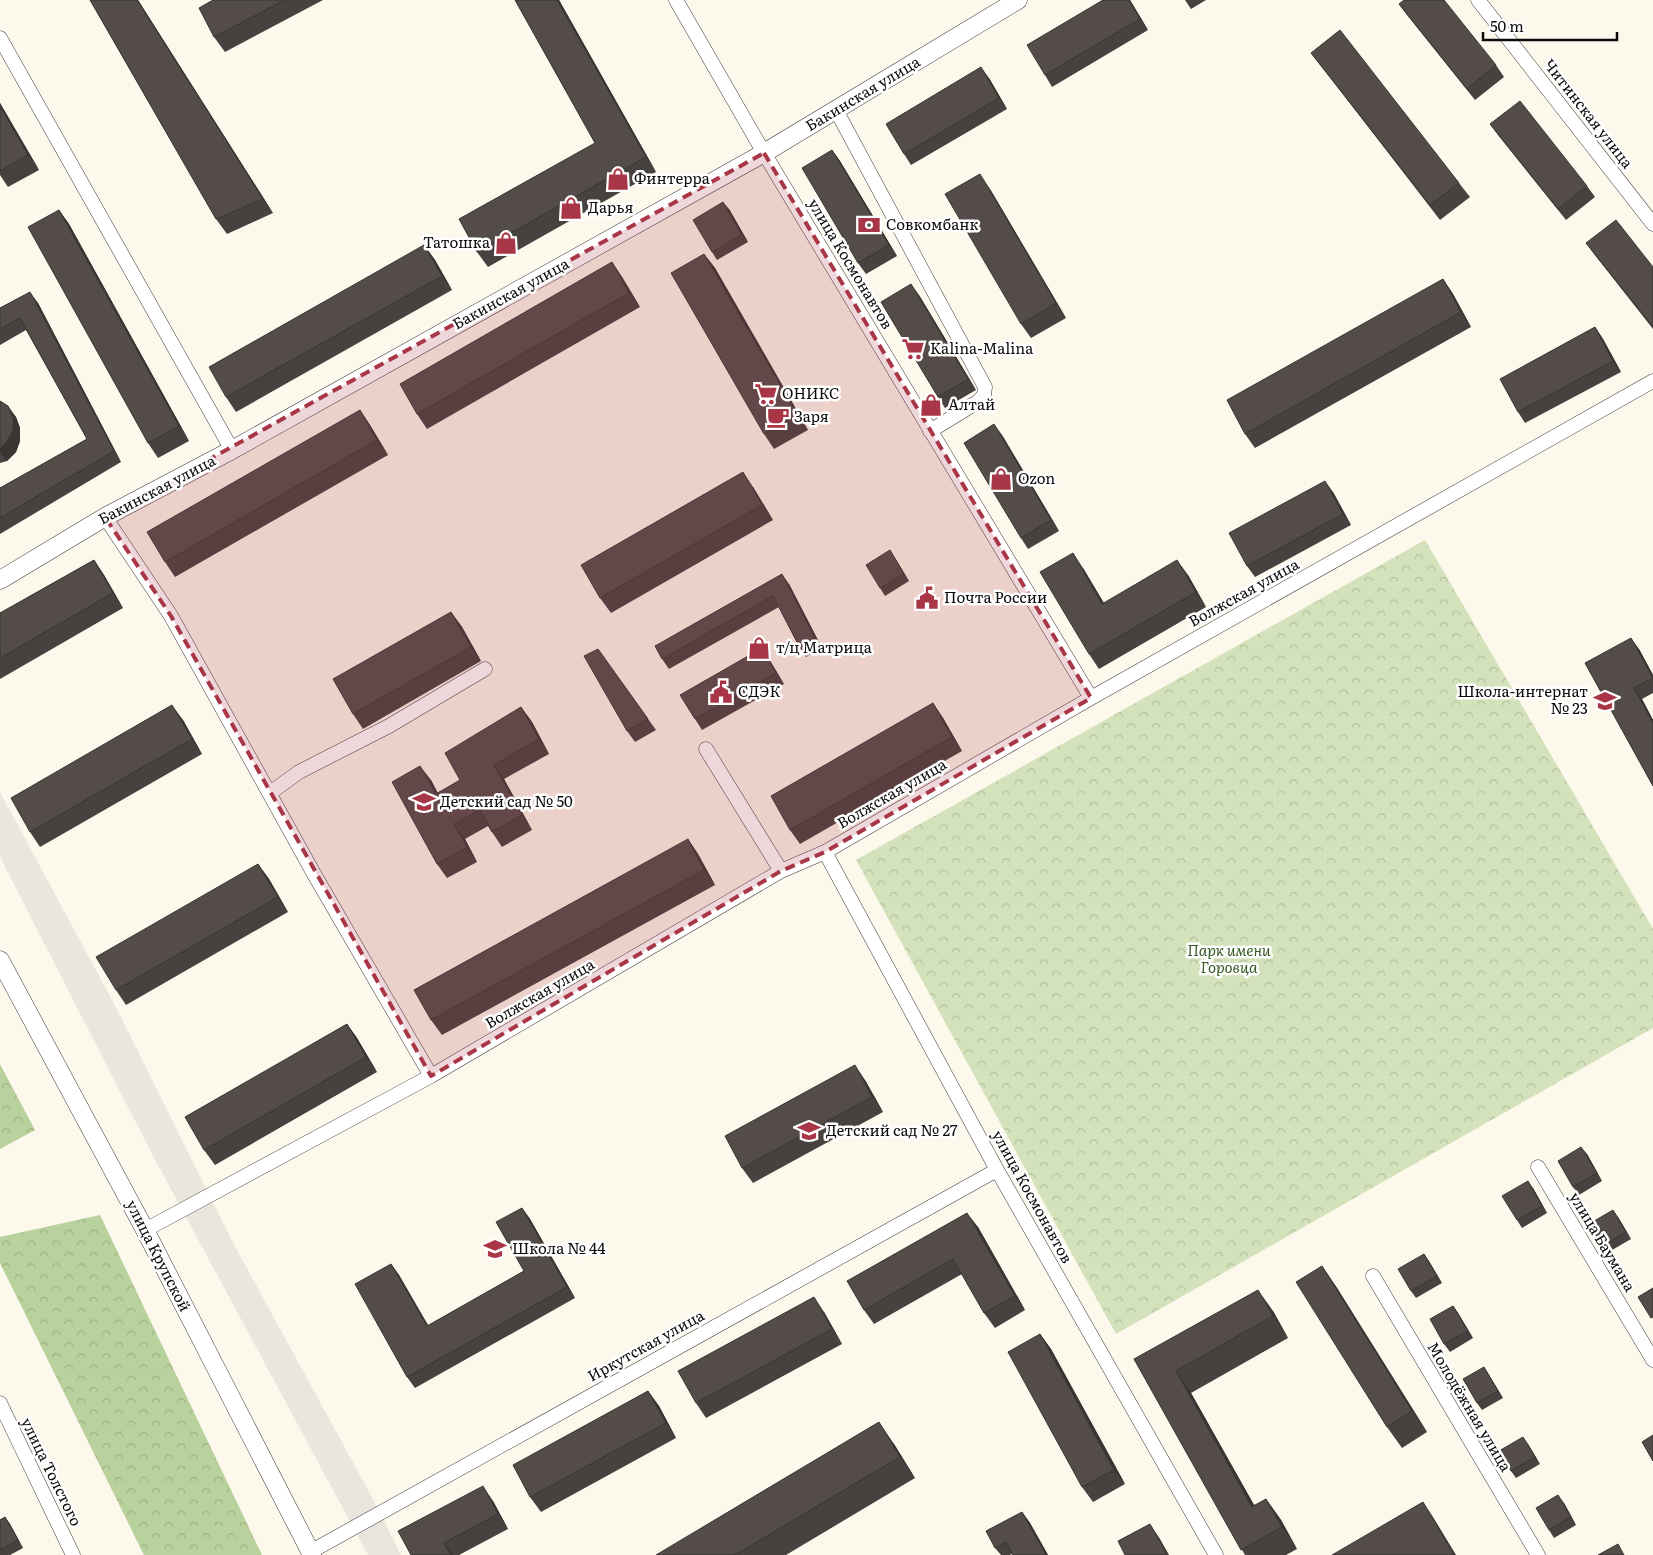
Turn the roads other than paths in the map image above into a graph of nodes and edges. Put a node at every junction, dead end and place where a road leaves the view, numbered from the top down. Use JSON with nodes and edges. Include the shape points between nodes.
{"nodes":[{"id":1,"x":676,"y":0,"type":"edge"},
{"id":2,"x":1018,"y":0,"type":"edge"},
{"id":3,"x":1478,"y":0,"type":"edge"},
{"id":4,"x":0,"y":38,"type":"edge"},
{"id":5,"x":836,"y":110,"type":"junction"},
{"id":6,"x":764,"y":153,"type":"junction"},
{"id":7,"x":1653,"y":224,"type":"edge"},
{"id":8,"x":1653,"y":381,"type":"edge"},
{"id":9,"x":930,"y":431,"type":"junction"},
{"id":10,"x":232,"y":450,"type":"junction"},
{"id":11,"x":105,"y":517,"type":"junction"},
{"id":12,"x":0,"y":580,"type":"edge"},
{"id":13,"x":485,"y":669,"type":"dead end"},
{"id":14,"x":1091,"y":698,"type":"junction"},
{"id":15,"x":706,"y":749,"type":"dead end"},
{"id":16,"x":270,"y":793,"type":"junction"},
{"id":17,"x":826,"y":852,"type":"junction"},
{"id":18,"x":781,"y":871,"type":"junction"},
{"id":19,"x":0,"y":960,"type":"edge"},
{"id":20,"x":431,"y":1076,"type":"junction"},
{"id":21,"x":1538,"y":1167,"type":"dead end"},
{"id":22,"x":997,"y":1170,"type":"junction"},
{"id":23,"x":145,"y":1230,"type":"junction"},
{"id":24,"x":1373,"y":1276,"type":"dead end"},
{"id":25,"x":1653,"y":1360,"type":"edge"},
{"id":26,"x":0,"y":1403,"type":"edge"},
{"id":27,"x":311,"y":1553,"type":"edge"},
{"id":28,"x":73,"y":1555,"type":"edge"},
{"id":29,"x":1216,"y":1555,"type":"edge"},
{"id":30,"x":1538,"y":1555,"type":"edge"}],
"edges":[{"from":1,"to":6,"type":"street","name":"улица Космонавтов"},
{"from":2,"to":5,"type":"street","name":"Бакинская улица"},
{"from":3,"to":7,"type":"street","name":"Читинская улица"},
{"from":4,"to":10,"type":"street"},
{"from":5,"to":6,"type":"street","name":"Бакинская улица"},
{"from":5,"to":9,"type":"street","via":[[985,387],[979,401]]},
{"from":6,"to":9,"type":"street","name":"улица Космонавтов"},
{"from":6,"to":10,"type":"street","name":"Бакинская улица"},
{"from":8,"to":14,"type":"street","name":"Волжская улица"},
{"from":9,"to":14,"type":"street","name":"улица Космонавтов"},
{"from":10,"to":11,"type":"street","name":"Бакинская улица"},
{"from":11,"to":12,"type":"street","name":"Бакинская улица"},
{"from":11,"to":16,"type":"street","via":[[171,616]]},
{"from":13,"to":16,"type":"street","via":[[389,726],[299,772]]},
{"from":14,"to":17,"type":"street","name":"Волжская улица"},
{"from":15,"to":18,"type":"street"},
{"from":16,"to":20,"type":"street"},
{"from":17,"to":18,"type":"street","name":"Волжская улица"},
{"from":17,"to":22,"type":"street","name":"улица Космонавтов"},
{"from":18,"to":20,"type":"street","name":"Волжская улица"},
{"from":19,"to":23,"type":"street","name":"улица Крупской"},
{"from":20,"to":23,"type":"street","name":"Волжская улица"},
{"from":21,"to":25,"type":"street","name":"улица Баумана"},
{"from":22,"to":27,"type":"street","name":"Иркутская улица"},
{"from":22,"to":29,"type":"street","name":"улица Космонавтов"},
{"from":23,"to":27,"type":"street","name":"улица Крупской"},
{"from":24,"to":30,"type":"street","name":"Молодёжная улица"},
{"from":26,"to":28,"type":"street","name":"улица Толстого"}]}
